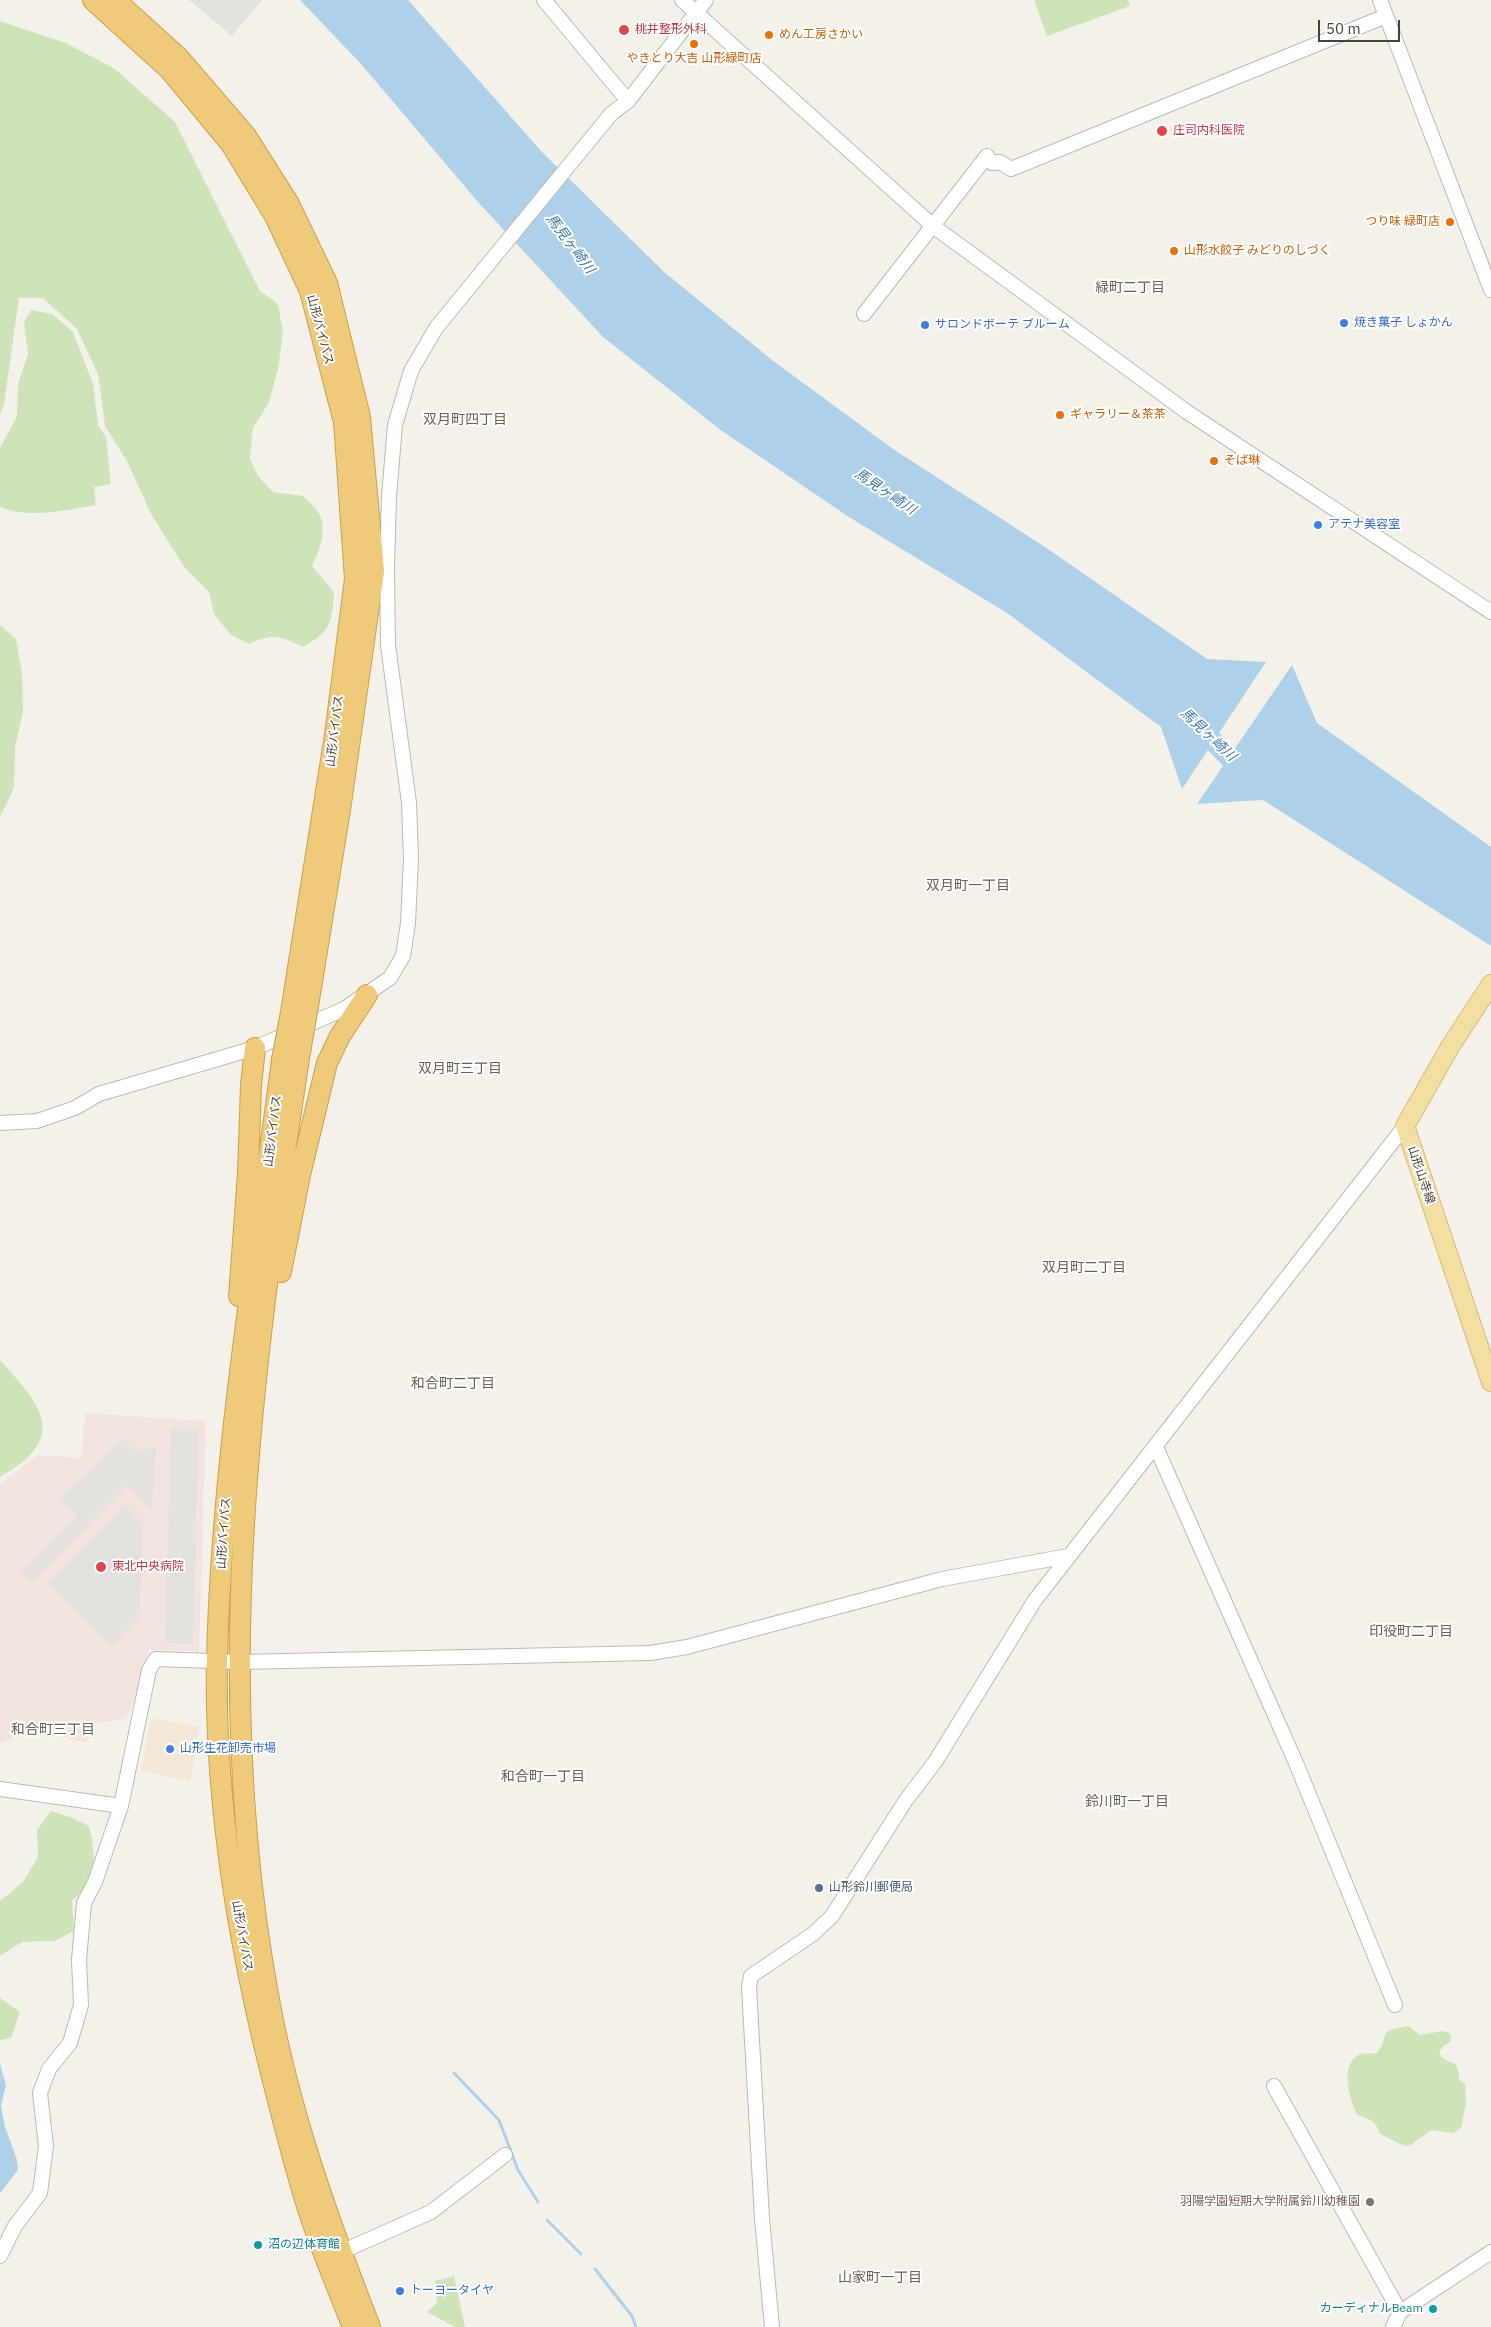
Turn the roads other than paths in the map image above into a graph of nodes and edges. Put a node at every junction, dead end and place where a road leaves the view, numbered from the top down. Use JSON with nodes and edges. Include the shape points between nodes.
{"nodes":[{"id":1,"x":93,"y":0,"type":"edge"},
{"id":2,"x":115,"y":0,"type":"edge"},
{"id":3,"x":544,"y":0,"type":"edge"},
{"id":4,"x":682,"y":0,"type":"edge"},
{"id":5,"x":706,"y":0,"type":"edge"},
{"id":6,"x":1380,"y":0,"type":"edge"},
{"id":7,"x":696,"y":14,"type":"junction"},
{"id":8,"x":1386,"y":16,"type":"junction"},
{"id":9,"x":628,"y":101,"type":"junction"},
{"id":10,"x":934,"y":226,"type":"junction"},
{"id":11,"x":1491,"y":290,"type":"edge"},
{"id":12,"x":864,"y":314,"type":"dead end"},
{"id":13,"x":1491,"y":612,"type":"edge"},
{"id":14,"x":1491,"y":984,"type":"edge"},
{"id":15,"x":367,"y":995,"type":"junction"},
{"id":16,"x":299,"y":1009,"type":"junction"},
{"id":17,"x":255,"y":1048,"type":"junction"},
{"id":18,"x":0,"y":1123,"type":"edge"},
{"id":19,"x":1405,"y":1126,"type":"junction"},
{"id":20,"x":1491,"y":1382,"type":"edge"},
{"id":21,"x":242,"y":1411,"type":"junction"},
{"id":22,"x":1156,"y":1447,"type":"junction"},
{"id":23,"x":1068,"y":1556,"type":"junction"},
{"id":24,"x":217,"y":1661,"type":"junction"},
{"id":25,"x":239,"y":1662,"type":"junction"},
{"id":26,"x":0,"y":1789,"type":"edge"},
{"id":27,"x":122,"y":1806,"type":"junction"},
{"id":28,"x":1395,"y":2005,"type":"dead end"},
{"id":29,"x":1274,"y":2086,"type":"dead end"},
{"id":30,"x":505,"y":2155,"type":"dead end"},
{"id":31,"x":341,"y":2252,"type":"junction"},
{"id":32,"x":1491,"y":2252,"type":"edge"},
{"id":33,"x":0,"y":2256,"type":"edge"},
{"id":34,"x":1400,"y":2312,"type":"junction"},
{"id":35,"x":353,"y":2327,"type":"edge"},
{"id":36,"x":370,"y":2327,"type":"edge"},
{"id":37,"x":772,"y":2327,"type":"edge"},
{"id":38,"x":1393,"y":2327,"type":"edge"}],
"edges":[{"from":1,"to":16,"type":"highway","name":"山形バイパス","via":[[169,69],[231,144],[275,216],[310,291],[344,422],[355,579]]},
{"from":2,"to":16,"type":"highway","name":"山形バイパス","via":[[178,57],[240,129],[289,204],[327,283],[360,417],[374,571],[340,810]]},
{"from":3,"to":9,"type":"street"},
{"from":4,"to":7,"type":"street"},
{"from":5,"to":7,"type":"street"},
{"from":6,"to":8,"type":"street"},
{"from":7,"to":9,"type":"street"},
{"from":7,"to":10,"type":"street"},
{"from":8,"to":10,"type":"street","via":[[1011,169],[1000,162],[992,162],[987,156]]},
{"from":8,"to":11,"type":"street"},
{"from":9,"to":15,"type":"street","via":[[611,114],[436,328],[412,371],[395,425],[389,496],[388,636],[409,803],[408,923],[403,956],[390,978]]},
{"from":10,"to":12,"type":"street"},
{"from":10,"to":13,"type":"street","via":[[1187,412]]},
{"from":14,"to":19,"type":"main road"},
{"from":15,"to":17,"type":"street","via":[[344,1009]]},
{"from":15,"to":21,"type":"highway","via":[[326,1063]]},
{"from":16,"to":21,"type":"highway","name":"山形バイパス","bridge":true,"via":[[250,1309]]},
{"from":17,"to":18,"type":"street","via":[[99,1094],[75,1108],[37,1121]]},
{"from":17,"to":21,"type":"highway","via":[[250,1085]]},
{"from":19,"to":20,"type":"main road","name":"山形山寺線"},
{"from":19,"to":22,"type":"street"},
{"from":21,"to":24,"type":"highway","name":"山形バイパス","via":[[224,1533]]},
{"from":21,"to":25,"type":"highway","name":"山形バイパス"},
{"from":22,"to":23,"type":"street"},
{"from":22,"to":28,"type":"street","via":[[1296,1762]]},
{"from":23,"to":25,"type":"street","via":[[942,1579],[686,1647],[650,1653]]},
{"from":23,"to":37,"type":"street","via":[[1035,1600],[935,1762],[906,1800],[832,1916],[807,1938],[751,1976],[756,2119]]},
{"from":24,"to":25,"type":"street"},
{"from":24,"to":27,"type":"street","via":[[156,1659],[149,1670]]},
{"from":24,"to":35,"type":"highway","name":"山形バイパス","via":[[228,1851],[256,2011],[307,2206]]},
{"from":25,"to":31,"type":"highway","name":"山形バイパス","via":[[249,1867],[270,2006],[308,2157]]},
{"from":26,"to":27,"type":"street"},
{"from":27,"to":33,"type":"street","via":[[95,1882],[84,1903],[78,1960],[80,2005],[70,2043],[49,2069],[40,2093],[46,2146],[40,2193],[15,2226]]},
{"from":29,"to":34,"type":"street"},
{"from":30,"to":31,"type":"street","via":[[430,2212]]},
{"from":31,"to":36,"type":"highway","name":"山形バイパス"},
{"from":32,"to":34,"type":"street"},
{"from":34,"to":38,"type":"street"}]}
